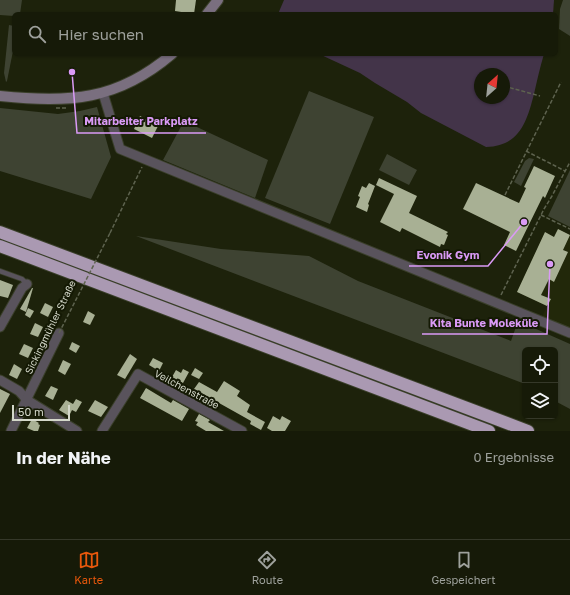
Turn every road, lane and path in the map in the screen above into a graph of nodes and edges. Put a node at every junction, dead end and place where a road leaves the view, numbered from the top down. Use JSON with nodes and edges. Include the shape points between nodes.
{"nodes":[{"id":1,"x":218,"y":0,"type":"edge"},
{"id":2,"x":209,"y":12,"type":"edge"},
{"id":3,"x":170,"y":56,"type":"edge"},
{"id":4,"x":561,"y":82,"type":"dead end"},
{"id":5,"x":510,"y":88,"type":"edge"},
{"id":6,"x":103,"y":93,"type":"junction"},
{"id":7,"x":0,"y":96,"type":"edge"},
{"id":8,"x":540,"y":96,"type":"dead end"},
{"id":9,"x":526,"y":152,"type":"junction"},
{"id":10,"x":145,"y":160,"type":"junction"},
{"id":11,"x":570,"y":162,"type":"edge"},
{"id":12,"x":565,"y":171,"type":"junction"},
{"id":13,"x":505,"y":195,"type":"dead end"},
{"id":14,"x":541,"y":215,"type":"junction"},
{"id":15,"x":570,"y":229,"type":"edge"},
{"id":16,"x":0,"y":232,"type":"edge"},
{"id":17,"x":0,"y":246,"type":"edge"},
{"id":18,"x":0,"y":271,"type":"edge"},
{"id":19,"x":27,"y":284,"type":"joint"},
{"id":20,"x":496,"y":302,"type":"junction"},
{"id":21,"x":0,"y":327,"type":"edge"},
{"id":22,"x":59,"y":333,"type":"joint"},
{"id":23,"x":570,"y":333,"type":"edge"},
{"id":24,"x":0,"y":380,"type":"edge"},
{"id":25,"x":27,"y":400,"type":"junction"},
{"id":26,"x":11,"y":431,"type":"edge"},
{"id":27,"x":77,"y":431,"type":"edge"},
{"id":28,"x":102,"y":431,"type":"edge"},
{"id":29,"x":242,"y":431,"type":"edge"},
{"id":30,"x":489,"y":431,"type":"edge"},
{"id":31,"x":528,"y":431,"type":"edge"}],
"edges":[{"from":1,"to":2,"type":"main road"},
{"from":3,"to":6,"type":"main road","via":[[138,78]]},
{"from":4,"to":9,"type":"path"},
{"from":5,"to":8,"type":"path"},
{"from":6,"to":7,"type":"main road","via":[[62,100]]},
{"from":6,"to":10,"type":"street","via":[[120,149]]},
{"from":9,"to":12,"type":"path"},
{"from":9,"to":13,"type":"path"},
{"from":10,"to":20,"type":"street"},
{"from":10,"to":22,"type":"path","name":"Sickingmühler Straße","bridge":true},
{"from":11,"to":12,"type":"path"},
{"from":12,"to":14,"type":"path"},
{"from":14,"to":15,"type":"path"},
{"from":14,"to":20,"type":"path"},
{"from":16,"to":31,"type":"highway"},
{"from":17,"to":30,"type":"highway"},
{"from":18,"to":19,"type":"lane","via":[[22,279]]},
{"from":19,"to":21,"type":"street","via":[[22,288]]},
{"from":20,"to":23,"type":"street"},
{"from":22,"to":25,"type":"street","name":"Sickingmühler Straße"},
{"from":24,"to":25,"type":"street","via":[[19,391]]},
{"from":25,"to":26,"type":"street","name":"Sickingmühler Straße"},
{"from":25,"to":27,"type":"street"},
{"from":28,"to":29,"type":"street","name":"Veilchenstraße","via":[[138,374]]}]}
